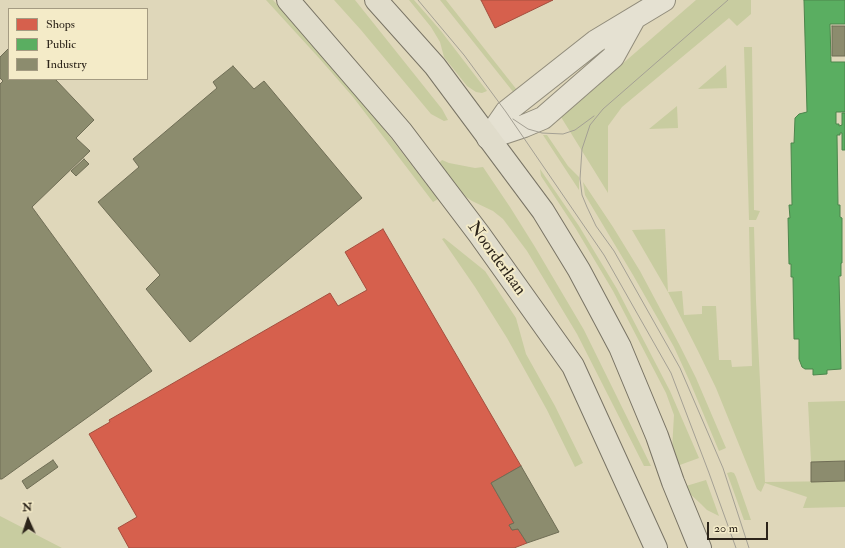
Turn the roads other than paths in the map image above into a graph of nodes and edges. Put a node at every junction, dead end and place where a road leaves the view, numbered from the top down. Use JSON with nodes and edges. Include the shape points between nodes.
{"nodes":[{"id":1,"x":288,"y":0,"type":"edge"},
{"id":2,"x":376,"y":0,"type":"edge"},
{"id":3,"x":664,"y":0,"type":"edge"},
{"id":4,"x":636,"y":9,"type":"edge"},
{"id":5,"x":488,"y":138,"type":"junction"},
{"id":6,"x":656,"y":548,"type":"edge"},
{"id":7,"x":700,"y":548,"type":"edge"}],
"edges":[{"from":1,"to":6,"type":"main road","name":"Noorderlaan","via":[[401,131],[479,234],[573,366]]},
{"from":2,"to":5,"type":"main road","via":[[435,66]]},
{"from":3,"to":4,"type":"street"},
{"from":4,"to":5,"type":"street","via":[[613,57],[543,118]]},
{"from":5,"to":7,"type":"main road","via":[[543,211],[579,270],[620,347]]}]}
